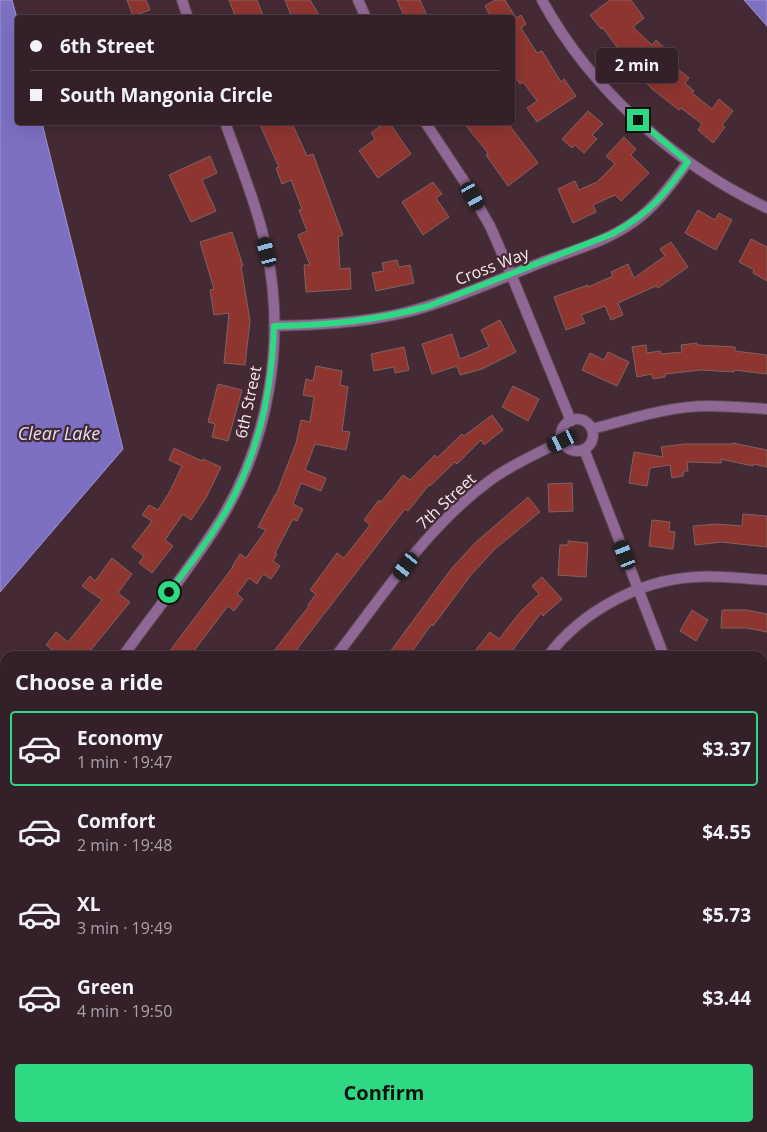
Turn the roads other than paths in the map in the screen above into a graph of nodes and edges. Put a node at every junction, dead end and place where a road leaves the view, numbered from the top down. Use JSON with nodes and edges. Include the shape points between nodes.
{"nodes":[{"id":1,"x":182,"y":0,"type":"edge"},
{"id":2,"x":358,"y":0,"type":"edge"},
{"id":3,"x":542,"y":0,"type":"edge"},
{"id":4,"x":187,"y":15,"type":"edge"},
{"id":5,"x":365,"y":15,"type":"edge"},
{"id":6,"x":226,"y":125,"type":"edge"},
{"id":7,"x":427,"y":125,"type":"edge"},
{"id":8,"x":688,"y":162,"type":"junction"},
{"id":9,"x":767,"y":208,"type":"edge"},
{"id":10,"x":511,"y":274,"type":"junction"},
{"id":11,"x":274,"y":326,"type":"junction"},
{"id":12,"x":767,"y":409,"type":"edge"},
{"id":13,"x":571,"y":421,"type":"junction"},
{"id":14,"x":592,"y":429,"type":"junction"},
{"id":15,"x":562,"y":441,"type":"junction"},
{"id":16,"x":584,"y":449,"type":"junction"},
{"id":17,"x":767,"y":580,"type":"edge"},
{"id":18,"x":639,"y":590,"type":"junction"},
{"id":19,"x":127,"y":651,"type":"edge"},
{"id":20,"x":340,"y":651,"type":"edge"},
{"id":21,"x":552,"y":651,"type":"edge"},
{"id":22,"x":662,"y":651,"type":"edge"}],
"edges":[{"from":1,"to":4,"type":"street"},
{"from":2,"to":5,"type":"street"},
{"from":3,"to":8,"type":"street","via":[[567,40],[613,96]]},
{"from":6,"to":11,"type":"street","name":"6th Street","via":[[267,252]]},
{"from":7,"to":10,"type":"street","via":[[490,226]]},
{"from":8,"to":9,"type":"street"},
{"from":8,"to":10,"type":"street","name":"Cross Way","via":[[664,195],[631,224]]},
{"from":10,"to":11,"type":"street","name":"Cross Way","via":[[402,313],[322,325]]},
{"from":10,"to":13,"type":"street"},
{"from":11,"to":19,"type":"street","name":"6th Street","via":[[263,417],[237,490],[219,523]]},
{"from":12,"to":14,"type":"street","via":[[684,408]]},
{"from":13,"to":14,"type":"street","via":[[580,420]]},
{"from":13,"to":15,"type":"street","via":[[564,427]]},
{"from":14,"to":16,"type":"street","via":[[592,438]]},
{"from":15,"to":16,"type":"street","via":[[572,450]]},
{"from":15,"to":20,"type":"street","name":"7th Street","via":[[492,479],[462,503],[417,550]]},
{"from":16,"to":18,"type":"street"},
{"from":17,"to":18,"type":"street","via":[[694,577],[665,581]]},
{"from":18,"to":21,"type":"street","via":[[596,611],[566,635]]},
{"from":18,"to":22,"type":"street"}]}
